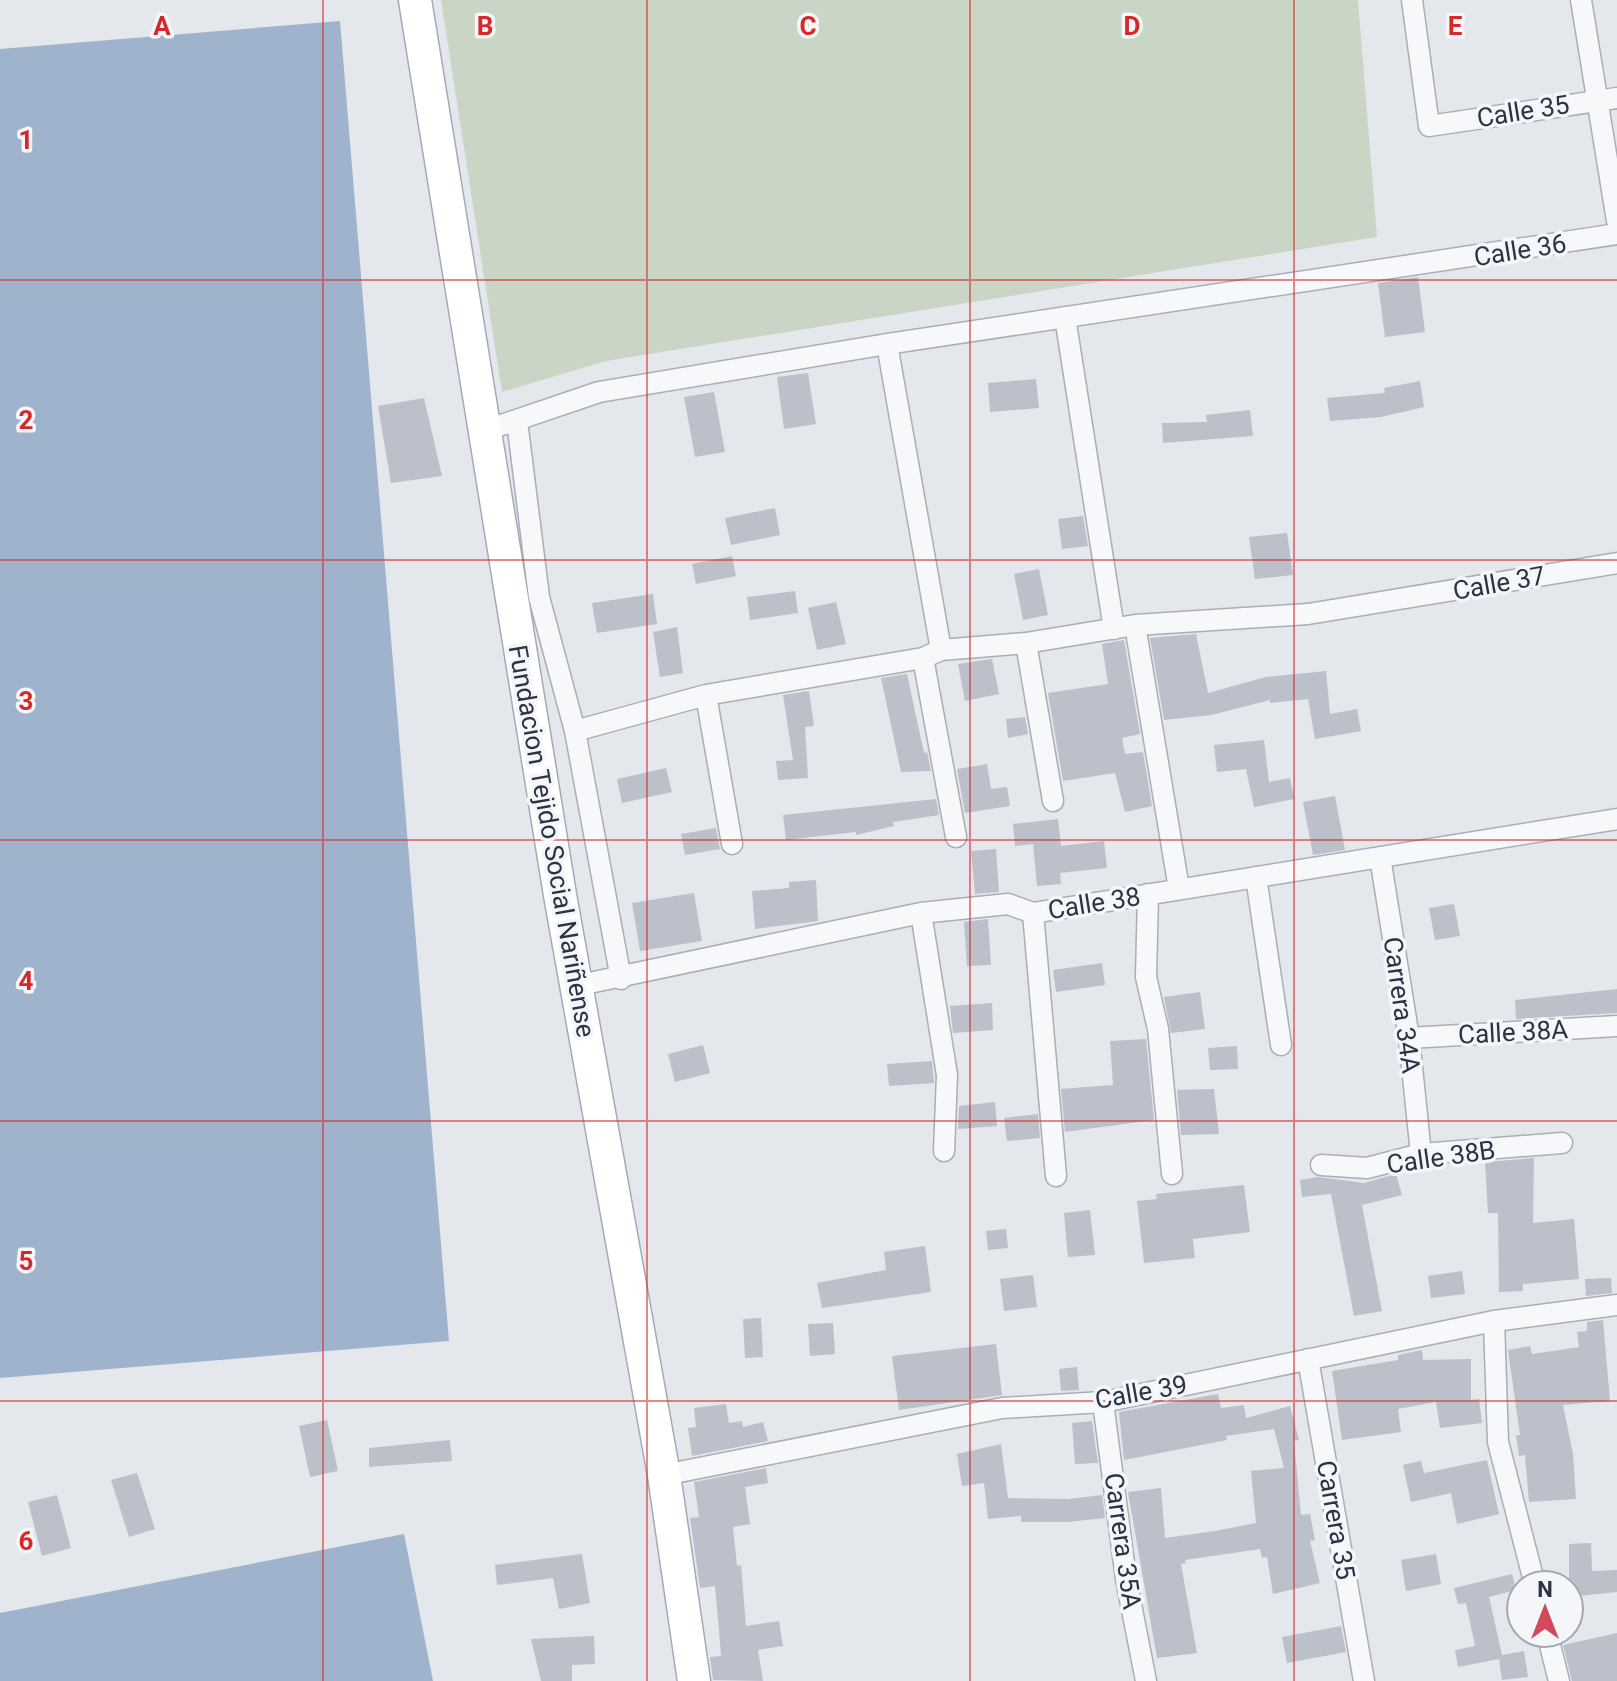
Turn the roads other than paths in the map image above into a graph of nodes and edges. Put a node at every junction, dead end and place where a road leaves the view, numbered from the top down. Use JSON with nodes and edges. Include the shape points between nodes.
{"nodes":[{"id":1,"x":415,"y":0,"type":"edge"},
{"id":2,"x":1412,"y":0,"type":"edge"},
{"id":3,"x":1581,"y":0,"type":"edge"},
{"id":4,"x":1607,"y":99,"type":"edge"},
{"id":5,"x":1617,"y":221,"type":"edge"},
{"id":6,"x":1617,"y":234,"type":"edge"},
{"id":7,"x":1065,"y":317,"type":"junction"},
{"id":8,"x":887,"y":344,"type":"junction"},
{"id":9,"x":517,"y":421,"type":"junction"},
{"id":10,"x":484,"y":431,"type":"junction"},
{"id":11,"x":1617,"y":563,"type":"edge"},
{"id":12,"x":1135,"y":625,"type":"junction"},
{"id":13,"x":1114,"y":629,"type":"junction"},
{"id":14,"x":1026,"y":643,"type":"junction"},
{"id":15,"x":932,"y":654,"type":"junction"},
{"id":16,"x":706,"y":695,"type":"junction"},
{"id":17,"x":575,"y":731,"type":"junction"},
{"id":18,"x":1053,"y":801,"type":"dead end"},
{"id":19,"x":1617,"y":819,"type":"edge"},
{"id":20,"x":956,"y":837,"type":"dead end"},
{"id":21,"x":732,"y":844,"type":"dead end"},
{"id":22,"x":1380,"y":857,"type":"junction"},
{"id":23,"x":1256,"y":877,"type":"junction"},
{"id":24,"x":1179,"y":889,"type":"junction"},
{"id":25,"x":1148,"y":894,"type":"junction"},
{"id":26,"x":921,"y":913,"type":"junction"},
{"id":27,"x":1033,"y":913,"type":"junction"},
{"id":28,"x":621,"y":979,"type":"junction"},
{"id":29,"x":575,"y":986,"type":"junction"},
{"id":30,"x":1617,"y":1026,"type":"edge"},
{"id":31,"x":1409,"y":1038,"type":"junction"},
{"id":32,"x":1281,"y":1045,"type":"dead end"},
{"id":33,"x":1562,"y":1143,"type":"dead end"},
{"id":34,"x":944,"y":1151,"type":"dead end"},
{"id":35,"x":1421,"y":1154,"type":"junction"},
{"id":36,"x":1321,"y":1165,"type":"dead end"},
{"id":37,"x":1172,"y":1174,"type":"dead end"},
{"id":38,"x":1056,"y":1176,"type":"dead end"},
{"id":39,"x":1617,"y":1305,"type":"edge"},
{"id":40,"x":1494,"y":1321,"type":"junction"},
{"id":41,"x":1308,"y":1359,"type":"junction"},
{"id":42,"x":1103,"y":1402,"type":"junction"},
{"id":43,"x":664,"y":1475,"type":"junction"},
{"id":44,"x":1531,"y":1569,"type":"edge"},
{"id":45,"x":1551,"y":1649,"type":"edge"},
{"id":46,"x":694,"y":1681,"type":"edge"},
{"id":47,"x":1146,"y":1681,"type":"edge"},
{"id":48,"x":1364,"y":1681,"type":"edge"},
{"id":49,"x":1559,"y":1681,"type":"edge"}],
"edges":[{"from":1,"to":10,"type":"main road","name":"Fundacion Tejido Social Nariñense"},
{"from":2,"to":4,"type":"street","name":"Calle 35","via":[[1429,126]]},
{"from":3,"to":4,"type":"street"},
{"from":4,"to":5,"type":"street"},
{"from":6,"to":7,"type":"street","name":"Calle 36"},
{"from":7,"to":8,"type":"street","name":"Calle 36"},
{"from":7,"to":13,"type":"street"},
{"from":8,"to":9,"type":"street","name":"Calle 36","via":[[599,392]]},
{"from":8,"to":15,"type":"street"},
{"from":9,"to":10,"type":"street","name":"Calle 36"},
{"from":9,"to":17,"type":"street","via":[[539,597]]},
{"from":10,"to":29,"type":"main road","name":"Fundacion Tejido Social Nariñense"},
{"from":11,"to":12,"type":"street","name":"Calle 37","via":[[1308,614]]},
{"from":12,"to":13,"type":"street","name":"Calle 37"},
{"from":12,"to":24,"type":"street"},
{"from":13,"to":14,"type":"street","name":"Calle 37"},
{"from":14,"to":15,"type":"street","name":"Calle 37"},
{"from":14,"to":18,"type":"street"},
{"from":15,"to":16,"type":"street","name":"Calle 37"},
{"from":15,"to":20,"type":"street"},
{"from":16,"to":17,"type":"street","name":"Calle 37"},
{"from":16,"to":21,"type":"street"},
{"from":17,"to":28,"type":"street"},
{"from":19,"to":22,"type":"street","name":"Calle 38"},
{"from":22,"to":23,"type":"street","name":"Calle 38"},
{"from":22,"to":31,"type":"street","name":"Carrera 34A"},
{"from":23,"to":24,"type":"street","name":"Calle 38"},
{"from":23,"to":32,"type":"street"},
{"from":24,"to":25,"type":"street","name":"Calle 38"},
{"from":25,"to":27,"type":"street","name":"Calle 38"},
{"from":25,"to":37,"type":"street","via":[[1146,977],[1158,1029]]},
{"from":26,"to":27,"type":"street","name":"Calle 38","via":[[1008,904]]},
{"from":26,"to":28,"type":"street","name":"Calle 38"},
{"from":26,"to":34,"type":"street","via":[[947,1075]]},
{"from":27,"to":38,"type":"street"},
{"from":28,"to":29,"type":"street","name":"Calle 38"},
{"from":29,"to":43,"type":"main road","name":"Fundacion Tejido Social Nariñense"},
{"from":30,"to":31,"type":"street","name":"Calle 38A"},
{"from":31,"to":35,"type":"street","name":"Carrera 34A"},
{"from":33,"to":35,"type":"street","name":"Calle 38B"},
{"from":35,"to":36,"type":"street","name":"Calle 38B","via":[[1367,1168]]},
{"from":39,"to":40,"type":"street","name":"Calle 39"},
{"from":40,"to":41,"type":"street","name":"Calle 39"},
{"from":40,"to":44,"type":"street","via":[[1498,1442]]},
{"from":41,"to":42,"type":"street","name":"Calle 39"},
{"from":41,"to":48,"type":"street","name":"Carrera 35"},
{"from":42,"to":43,"type":"street","name":"Calle 39","via":[[1002,1408]]},
{"from":42,"to":47,"type":"street","name":"Carrera 35A","via":[[1126,1579]]},
{"from":43,"to":46,"type":"main road","name":"Fundacion Tejido Social Nariñense"},
{"from":45,"to":49,"type":"street"}]}
